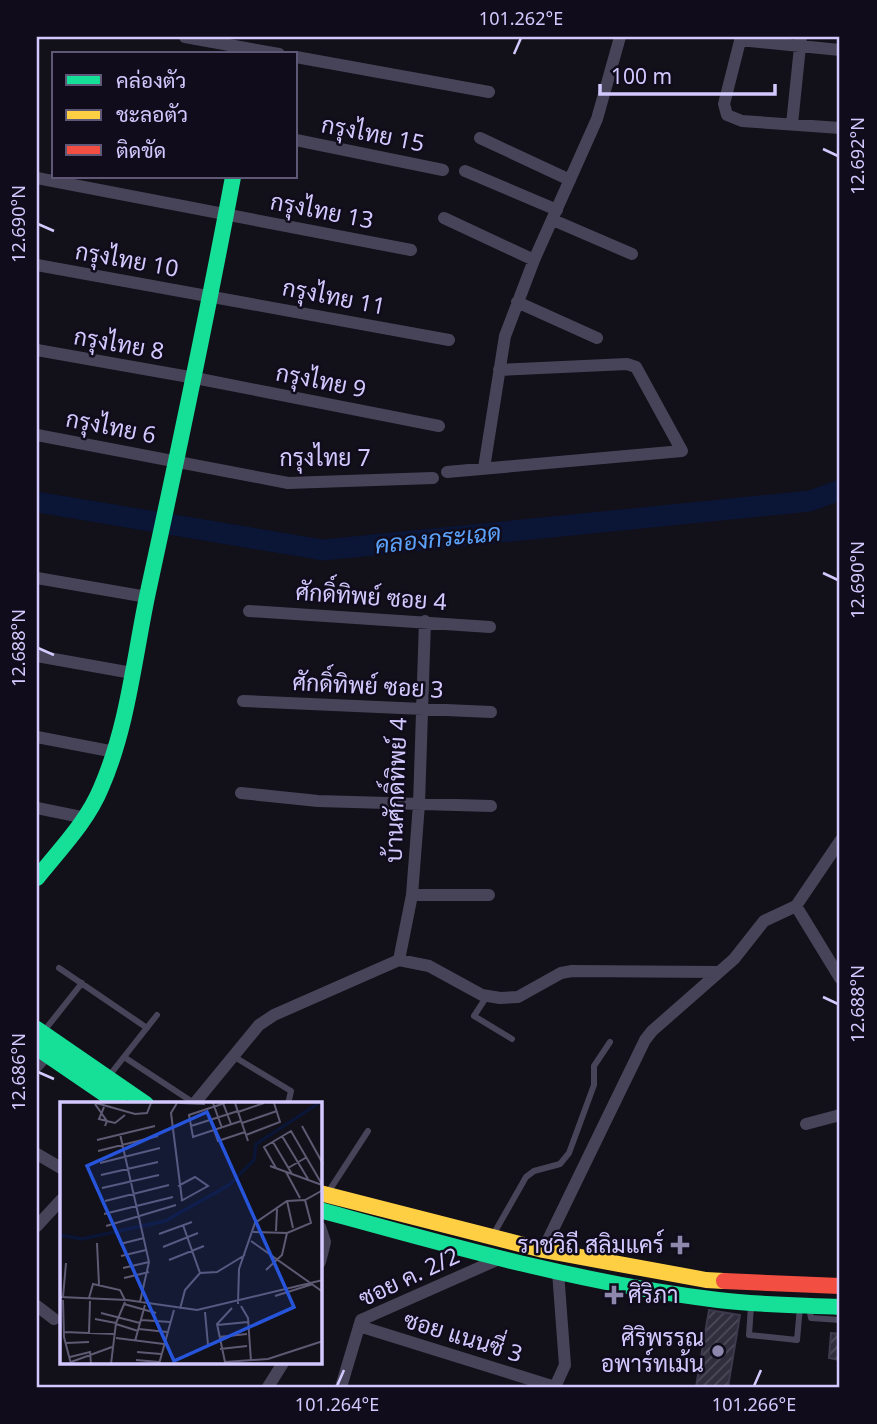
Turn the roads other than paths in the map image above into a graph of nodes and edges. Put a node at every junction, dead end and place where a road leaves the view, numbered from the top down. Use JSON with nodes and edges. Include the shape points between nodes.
{"nodes":[{"id":1,"x":185,"y":37,"type":"edge"},
{"id":2,"x":261,"y":37,"type":"edge"},
{"id":3,"x":620,"y":37,"type":"edge"},
{"id":4,"x":740,"y":38,"type":"edge"},
{"id":5,"x":800,"y":41,"type":"edge"},
{"id":6,"x":840,"y":50,"type":"edge"},
{"id":7,"x":257,"y":52,"type":"edge"},
{"id":8,"x":298,"y":57,"type":"edge"},
{"id":9,"x":489,"y":92,"type":"dead end"},
{"id":10,"x":792,"y":124,"type":"junction"},
{"id":11,"x":840,"y":128,"type":"edge"},
{"id":12,"x":480,"y":138,"type":"dead end"},
{"id":13,"x":298,"y":140,"type":"edge"},
{"id":14,"x":443,"y":170,"type":"dead end"},
{"id":15,"x":465,"y":171,"type":"dead end"},
{"id":16,"x":37,"y":178,"type":"edge"},
{"id":17,"x":233,"y":178,"type":"edge"},
{"id":18,"x":570,"y":180,"type":"junction"},
{"id":19,"x":226,"y":214,"type":"junction"},
{"id":20,"x":555,"y":215,"type":"junction"},
{"id":21,"x":444,"y":218,"type":"dead end"},
{"id":22,"x":411,"y":250,"type":"dead end"},
{"id":23,"x":632,"y":254,"type":"dead end"},
{"id":24,"x":534,"y":260,"type":"junction"},
{"id":25,"x":37,"y":265,"type":"edge"},
{"id":26,"x":211,"y":296,"type":"junction"},
{"id":27,"x":517,"y":302,"type":"junction"},
{"id":28,"x":597,"y":338,"type":"dead end"},
{"id":29,"x":449,"y":340,"type":"dead end"},
{"id":30,"x":37,"y":350,"type":"edge"},
{"id":31,"x":499,"y":370,"type":"junction"},
{"id":32,"x":195,"y":378,"type":"junction"},
{"id":33,"x":439,"y":426,"type":"dead end"},
{"id":34,"x":37,"y":435,"type":"edge"},
{"id":35,"x":178,"y":461,"type":"junction"},
{"id":36,"x":484,"y":468,"type":"junction"},
{"id":37,"x":447,"y":472,"type":"dead end"},
{"id":38,"x":432,"y":478,"type":"dead end"},
{"id":39,"x":37,"y":578,"type":"edge"},
{"id":40,"x":147,"y":597,"type":"junction"},
{"id":41,"x":249,"y":611,"type":"dead end"},
{"id":42,"x":425,"y":621,"type":"junction"},
{"id":43,"x":490,"y":627,"type":"dead end"},
{"id":44,"x":37,"y":656,"type":"edge"},
{"id":45,"x":132,"y":673,"type":"junction"},
{"id":46,"x":243,"y":701,"type":"dead end"},
{"id":47,"x":421,"y":710,"type":"junction"},
{"id":48,"x":491,"y":712,"type":"dead end"},
{"id":49,"x":37,"y":737,"type":"edge"},
{"id":50,"x":115,"y":752,"type":"junction"},
{"id":51,"x":241,"y":793,"type":"dead end"},
{"id":52,"x":419,"y":804,"type":"junction"},
{"id":53,"x":491,"y":806,"type":"dead end"},
{"id":54,"x":37,"y":808,"type":"edge"},
{"id":55,"x":86,"y":818,"type":"junction"},
{"id":56,"x":840,"y":841,"type":"edge"},
{"id":57,"x":837,"y":855,"type":"edge"},
{"id":58,"x":38,"y":875,"type":"edge"},
{"id":59,"x":412,"y":895,"type":"junction"},
{"id":60,"x":489,"y":895,"type":"dead end"},
{"id":61,"x":796,"y":906,"type":"junction"},
{"id":62,"x":400,"y":960,"type":"junction"},
{"id":63,"x":59,"y":968,"type":"dead end"},
{"id":64,"x":719,"y":972,"type":"junction"},
{"id":65,"x":840,"y":978,"type":"edge"},
{"id":66,"x":82,"y":983,"type":"junction"},
{"id":67,"x":487,"y":996,"type":"junction"},
{"id":68,"x":158,"y":1015,"type":"dead end"},
{"id":69,"x":147,"y":1028,"type":"junction"},
{"id":70,"x":512,"y":1039,"type":"dead end"},
{"id":71,"x":610,"y":1042,"type":"dead end"},
{"id":72,"x":40,"y":1046,"type":"edge"},
{"id":73,"x":233,"y":1056,"type":"junction"},
{"id":74,"x":124,"y":1057,"type":"junction"},
{"id":75,"x":108,"y":1078,"type":"junction"},
{"id":76,"x":116,"y":1102,"type":"edge"},
{"id":77,"x":143,"y":1102,"type":"edge"},
{"id":78,"x":191,"y":1102,"type":"edge"},
{"id":79,"x":196,"y":1102,"type":"edge"},
{"id":80,"x":288,"y":1102,"type":"edge"},
{"id":81,"x":840,"y":1115,"type":"edge"},
{"id":82,"x":806,"y":1124,"type":"dead end"},
{"id":83,"x":368,"y":1131,"type":"dead end"},
{"id":84,"x":37,"y":1154,"type":"edge"},
{"id":85,"x":60,"y":1167,"type":"edge"},
{"id":86,"x":323,"y":1194,"type":"edge"},
{"id":87,"x":60,"y":1201,"type":"edge"},
{"id":88,"x":322,"y":1213,"type":"edge"},
{"id":89,"x":37,"y":1226,"type":"edge"},
{"id":90,"x":454,"y":1227,"type":"junction"},
{"id":91,"x":322,"y":1233,"type":"edge"},
{"id":92,"x":492,"y":1237,"type":"junction"},
{"id":93,"x":450,"y":1245,"type":"junction"},
{"id":94,"x":543,"y":1250,"type":"junction"},
{"id":95,"x":322,"y":1254,"type":"edge"},
{"id":96,"x":499,"y":1259,"type":"junction"},
{"id":97,"x":558,"y":1272,"type":"junction"},
{"id":98,"x":840,"y":1286,"type":"edge"},
{"id":99,"x":751,"y":1301,"type":"junction"},
{"id":100,"x":804,"y":1305,"type":"junction"},
{"id":101,"x":37,"y":1306,"type":"edge"},
{"id":102,"x":840,"y":1307,"type":"edge"},
{"id":103,"x":54,"y":1319,"type":"dead end"},
{"id":104,"x":840,"y":1320,"type":"edge"},
{"id":105,"x":359,"y":1326,"type":"junction"},
{"id":106,"x":283,"y":1364,"type":"edge"},
{"id":107,"x":268,"y":1387,"type":"edge"},
{"id":108,"x":341,"y":1387,"type":"edge"},
{"id":109,"x":555,"y":1387,"type":"edge"}],
"edges":[{"from":1,"to":7,"type":"street"},
{"from":2,"to":7,"type":"street"},
{"from":3,"to":18,"type":"street","via":[[605,94]]},
{"from":4,"to":5,"type":"street"},
{"from":4,"to":10,"type":"street","via":[[724,104],[727,115],[735,121]]},
{"from":5,"to":6,"type":"street"},
{"from":5,"to":10,"type":"street"},
{"from":8,"to":9,"type":"street"},
{"from":10,"to":11,"type":"street"},
{"from":12,"to":18,"type":"street"},
{"from":13,"to":14,"type":"street","name":"กรุงไทย 15"},
{"from":15,"to":20,"type":"street"},
{"from":16,"to":19,"type":"street","name":"กรุงไทย 13"},
{"from":17,"to":19,"type":"street"},
{"from":18,"to":20,"type":"street"},
{"from":19,"to":22,"type":"street","name":"กรุงไทย 13"},
{"from":19,"to":26,"type":"street"},
{"from":20,"to":23,"type":"street"},
{"from":20,"to":24,"type":"street"},
{"from":21,"to":24,"type":"street"},
{"from":24,"to":27,"type":"street"},
{"from":25,"to":26,"type":"street","name":"กรุงไทย 10"},
{"from":26,"to":29,"type":"street","name":"กรุงไทย 11"},
{"from":26,"to":32,"type":"street"},
{"from":27,"to":28,"type":"street"},
{"from":27,"to":31,"type":"street"},
{"from":30,"to":32,"type":"street","name":"กรุงไทย 8"},
{"from":31,"to":36,"type":"street"},
{"from":31,"to":36,"type":"street","via":[[627,364],[636,368],[681,451]]},
{"from":32,"to":33,"type":"street","name":"กรุงไทย 9"},
{"from":32,"to":35,"type":"street"},
{"from":34,"to":35,"type":"street","name":"กรุงไทย 6"},
{"from":35,"to":38,"type":"street","name":"กรุงไทย 7","via":[[288,483]]},
{"from":35,"to":40,"type":"street"},
{"from":36,"to":37,"type":"street"},
{"from":39,"to":40,"type":"street"},
{"from":40,"to":45,"type":"street"},
{"from":41,"to":42,"type":"street","name":"ศักดิ์ทิพย์ ซอย 4"},
{"from":42,"to":43,"type":"street","name":"ศักดิ์ทิพย์ ซอย 4"},
{"from":42,"to":47,"type":"street","name":"บ้านศักดิ์ทิพย์ 4"},
{"from":44,"to":45,"type":"street"},
{"from":45,"to":50,"type":"street"},
{"from":46,"to":47,"type":"street","name":"ศักดิ์ทิพย์ ซอย 3"},
{"from":47,"to":48,"type":"street","name":"ศักดิ์ทิพย์ ซอย 3"},
{"from":47,"to":52,"type":"street","name":"บ้านศักดิ์ทิพย์ 4"},
{"from":49,"to":50,"type":"street"},
{"from":50,"to":55,"type":"street"},
{"from":51,"to":52,"type":"street"},
{"from":52,"to":53,"type":"street"},
{"from":52,"to":59,"type":"street","name":"บ้านศักดิ์ทิพย์ 4"},
{"from":54,"to":55,"type":"street"},
{"from":55,"to":58,"type":"street"},
{"from":56,"to":57,"type":"street"},
{"from":57,"to":61,"type":"street"},
{"from":59,"to":60,"type":"street"},
{"from":59,"to":62,"type":"street","name":"บ้านศักดิ์ทิพย์ 4"},
{"from":61,"to":64,"type":"street","via":[[764,921]]},
{"from":61,"to":65,"type":"street"},
{"from":62,"to":67,"type":"street","via":[[429,966]]},
{"from":62,"to":73,"type":"street","via":[[274,1015],[259,1025]]},
{"from":63,"to":66,"type":"lane"},
{"from":64,"to":67,"type":"street","via":[[572,971],[518,997]]},
{"from":64,"to":94,"type":"street","via":[[639,1048]]},
{"from":66,"to":69,"type":"lane"},
{"from":66,"to":72,"type":"lane"},
{"from":67,"to":70,"type":"lane","via":[[474,1016]]},
{"from":68,"to":69,"type":"lane"},
{"from":69,"to":74,"type":"lane"},
{"from":71,"to":92,"type":"lane","via":[[594,1066],[594,1086],[569,1153],[560,1164],[526,1177]]},
{"from":72,"to":75,"type":"street"},
{"from":72,"to":76,"type":"street"},
{"from":73,"to":79,"type":"street"},
{"from":73,"to":80,"type":"lane","via":[[291,1091]]},
{"from":74,"to":75,"type":"lane"},
{"from":74,"to":78,"type":"lane"},
{"from":75,"to":77,"type":"street"},
{"from":81,"to":82,"type":"street"},
{"from":83,"to":86,"type":"lane"},
{"from":84,"to":85,"type":"street"},
{"from":86,"to":90,"type":"street"},
{"from":87,"to":89,"type":"street"},
{"from":88,"to":93,"type":"street"},
{"from":90,"to":92,"type":"street"},
{"from":90,"to":93,"type":"street"},
{"from":91,"to":95,"type":"street"},
{"from":92,"to":94,"type":"street"},
{"from":93,"to":96,"type":"street"},
{"from":94,"to":98,"type":"street","via":[[706,1280]]},
{"from":96,"to":97,"type":"street"},
{"from":96,"to":105,"type":"street","name":"ซอย ค. 2/2","via":[[365,1317]]},
{"from":97,"to":99,"type":"street","via":[[706,1299]]},
{"from":97,"to":109,"type":"street","via":[[565,1365]]},
{"from":99,"to":100,"type":"street"},
{"from":99,"to":100,"type":"lane","via":[[749,1335],[797,1340]]},
{"from":100,"to":102,"type":"street"},
{"from":100,"to":104,"type":"lane","via":[[811,1318]]},
{"from":101,"to":103,"type":"street"},
{"from":105,"to":108,"type":"street","name":"ซอย ค. 2/2"},
{"from":105,"to":109,"type":"street","name":"ซอย แนนซี่ 3"},
{"from":106,"to":107,"type":"street"}]}
